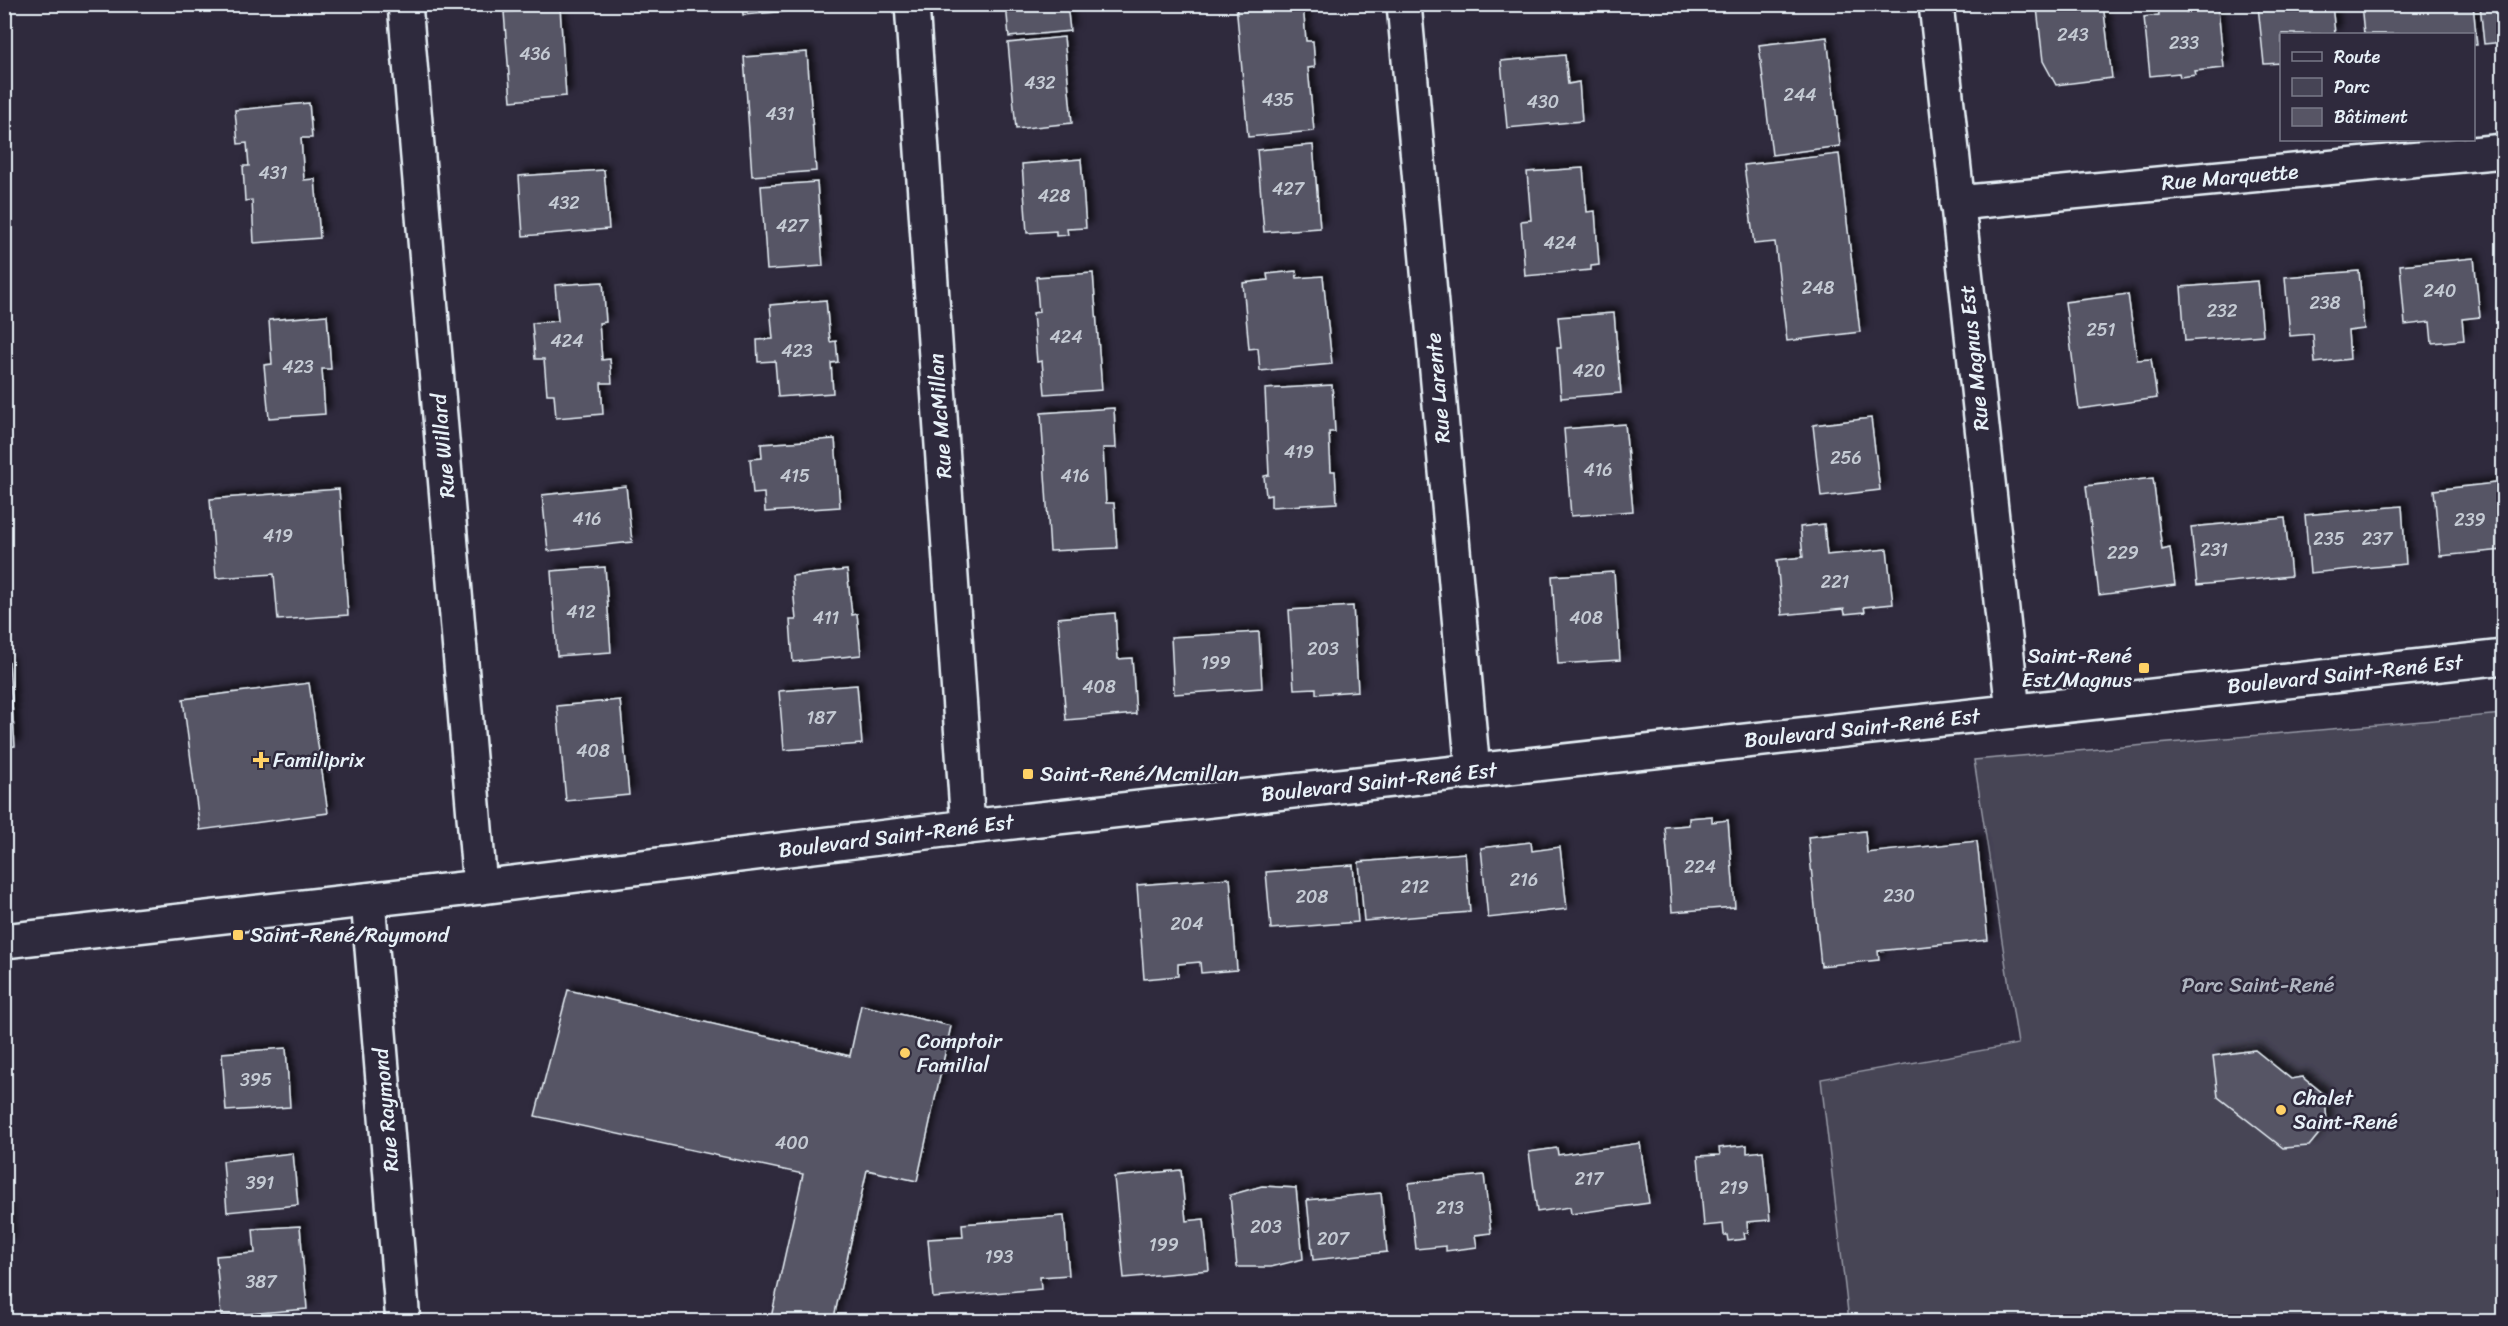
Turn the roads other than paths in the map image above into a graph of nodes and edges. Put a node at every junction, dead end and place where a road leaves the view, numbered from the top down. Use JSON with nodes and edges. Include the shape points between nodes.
{"nodes":[{"id":1,"x":405,"y":4,"type":"edge"},
{"id":2,"x":912,"y":4,"type":"edge"},
{"id":3,"x":1404,"y":4,"type":"edge"},
{"id":4,"x":1936,"y":4,"type":"edge"},
{"id":5,"x":2504,"y":151,"type":"edge"},
{"id":6,"x":1957,"y":204,"type":"junction"},
{"id":7,"x":2504,"y":657,"type":"edge"},
{"id":8,"x":2013,"y":711,"type":"junction"},
{"id":9,"x":1473,"y":771,"type":"junction"},
{"id":10,"x":968,"y":827,"type":"junction"},
{"id":11,"x":480,"y":887,"type":"junction"},
{"id":12,"x":368,"y":900,"type":"junction"},
{"id":13,"x":4,"y":941,"type":"edge"},
{"id":14,"x":403,"y":1322,"type":"edge"}],
"edges":[{"from":1,"to":11,"type":"street","name":"Rue Willard"},
{"from":2,"to":10,"type":"street","name":"Rue McMillan"},
{"from":3,"to":9,"type":"street","name":"Rue Larente"},
{"from":4,"to":6,"type":"street","name":"Rue Magnus Est"},
{"from":5,"to":6,"type":"street","name":"Rue Marquette"},
{"from":6,"to":8,"type":"street","name":"Rue Magnus Est"},
{"from":7,"to":8,"type":"street","name":"Boulevard Saint-René Est"},
{"from":8,"to":9,"type":"street","name":"Boulevard Saint-René Est"},
{"from":9,"to":10,"type":"street","name":"Boulevard Saint-René Est"},
{"from":10,"to":11,"type":"street","name":"Boulevard Saint-René Est"},
{"from":11,"to":12,"type":"street","name":"Boulevard Saint-René Est"},
{"from":12,"to":13,"type":"street","name":"Boulevard Saint-René Est"},
{"from":12,"to":14,"type":"street","name":"Rue Raymond"}]}
